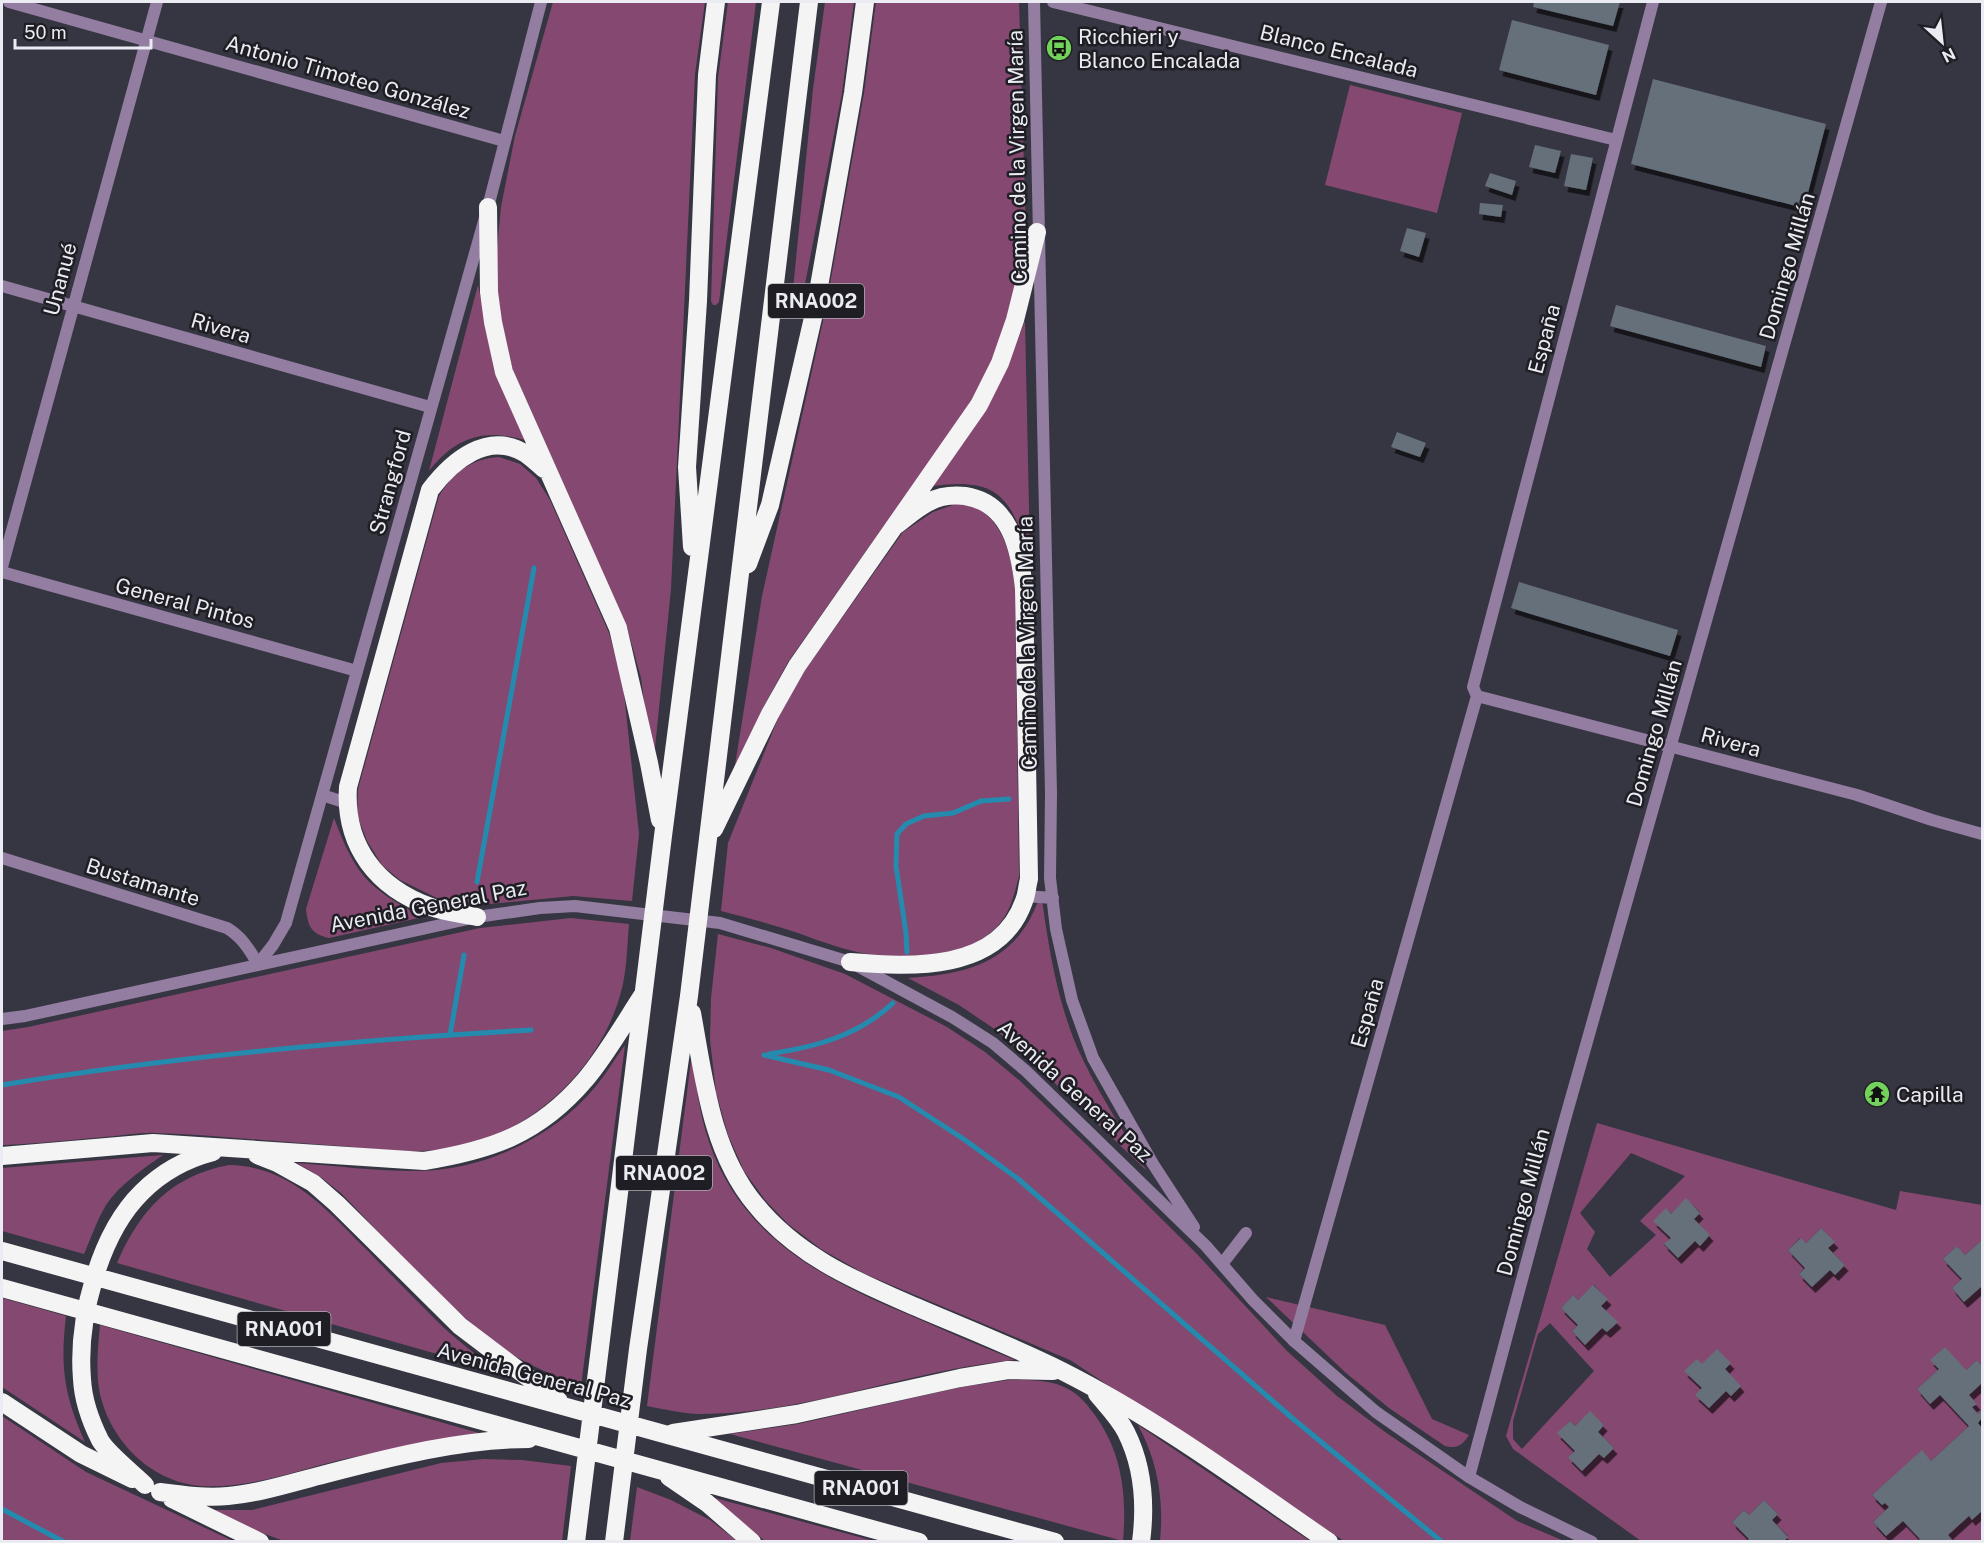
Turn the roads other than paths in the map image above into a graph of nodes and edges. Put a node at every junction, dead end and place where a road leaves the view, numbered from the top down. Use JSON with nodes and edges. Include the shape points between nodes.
{"nodes":[{"id":1,"x":9,"y":2,"type":"edge"},
{"id":2,"x":157,"y":2,"type":"edge"},
{"id":3,"x":541,"y":2,"type":"edge"},
{"id":4,"x":716,"y":2,"type":"edge"},
{"id":5,"x":771,"y":2,"type":"edge"},
{"id":6,"x":809,"y":2,"type":"edge"},
{"id":7,"x":865,"y":2,"type":"edge"},
{"id":8,"x":1034,"y":2,"type":"edge"},
{"id":9,"x":1053,"y":2,"type":"edge"},
{"id":10,"x":1653,"y":2,"type":"edge"},
{"id":11,"x":1881,"y":2,"type":"edge"},
{"id":12,"x":145,"y":39,"type":"junction"},
{"id":13,"x":1616,"y":140,"type":"junction"},
{"id":14,"x":504,"y":141,"type":"junction"},
{"id":15,"x":488,"y":207,"type":"junction"},
{"id":16,"x":1037,"y":232,"type":"junction"},
{"id":17,"x":2,"y":286,"type":"edge"},
{"id":18,"x":73,"y":307,"type":"junction"},
{"id":19,"x":430,"y":407,"type":"junction"},
{"id":20,"x":549,"y":473,"type":"junction"},
{"id":21,"x":413,"y":477,"type":"junction"},
{"id":22,"x":430,"y":490,"type":"junction"},
{"id":23,"x":895,"y":526,"type":"junction"},
{"id":24,"x":2,"y":567,"type":"edge"},
{"id":25,"x":2,"y":572,"type":"edge"},
{"id":26,"x":694,"y":589,"type":"junction"},
{"id":27,"x":737,"y":594,"type":"junction"},
{"id":28,"x":357,"y":671,"type":"junction"},
{"id":29,"x":1475,"y":691,"type":"junction"},
{"id":30,"x":1671,"y":746,"type":"junction"},
{"id":31,"x":322,"y":795,"type":"junction"},
{"id":32,"x":347,"y":803,"type":"junction"},
{"id":33,"x":1983,"y":834,"type":"edge"},
{"id":34,"x":663,"y":836,"type":"junction"},
{"id":35,"x":708,"y":841,"type":"junction"},
{"id":36,"x":2,"y":858,"type":"edge"},
{"id":37,"x":1026,"y":896,"type":"junction"},
{"id":38,"x":1053,"y":898,"type":"junction"},
{"id":39,"x":477,"y":916,"type":"junction"},
{"id":40,"x":850,"y":962,"type":"junction"},
{"id":41,"x":258,"y":964,"type":"junction"},
{"id":42,"x":645,"y":992,"type":"junction"},
{"id":43,"x":689,"y":996,"type":"junction"},
{"id":44,"x":2,"y":1019,"type":"edge"},
{"id":45,"x":237,"y":1149,"type":"junction"},
{"id":46,"x":2,"y":1156,"type":"edge"},
{"id":47,"x":1246,"y":1233,"type":"dead end"},
{"id":48,"x":1206,"y":1246,"type":"junction"},
{"id":49,"x":2,"y":1251,"type":"edge"},
{"id":50,"x":1222,"y":1264,"type":"junction"},
{"id":51,"x":2,"y":1288,"type":"edge"},
{"id":52,"x":1294,"y":1341,"type":"junction"},
{"id":53,"x":1061,"y":1371,"type":"junction"},
{"id":54,"x":1093,"y":1388,"type":"junction"},
{"id":55,"x":2,"y":1402,"type":"edge"},
{"id":56,"x":567,"y":1407,"type":"junction"},
{"id":57,"x":668,"y":1434,"type":"junction"},
{"id":58,"x":552,"y":1439,"type":"junction"},
{"id":59,"x":658,"y":1469,"type":"junction"},
{"id":60,"x":1470,"y":1477,"type":"junction"},
{"id":61,"x":152,"y":1489,"type":"junction"},
{"id":62,"x":615,"y":1533,"type":"edge"},
{"id":63,"x":260,"y":1542,"type":"edge"},
{"id":64,"x":576,"y":1542,"type":"edge"},
{"id":65,"x":752,"y":1542,"type":"edge"},
{"id":66,"x":919,"y":1542,"type":"edge"},
{"id":67,"x":1055,"y":1542,"type":"edge"},
{"id":68,"x":1141,"y":1542,"type":"edge"},
{"id":69,"x":1329,"y":1542,"type":"edge"},
{"id":70,"x":1592,"y":1542,"type":"edge"}],
"edges":[{"from":1,"to":12,"type":"street","name":"Antonio Timoteo González"},
{"from":2,"to":12,"type":"street","name":"Unanué"},
{"from":3,"to":14,"type":"street","name":"Strangford"},
{"from":4,"to":26,"type":"highway","number":"RNA002","via":[[706,75],[687,467]]},
{"from":5,"to":26,"type":"highway","number":"RNA002"},
{"from":6,"to":27,"type":"highway","number":"RNA002"},
{"from":7,"to":27,"type":"highway","number":"RNA002","via":[[815,309],[770,505]]},
{"from":8,"to":16,"type":"street","name":"Camino de la Virgen María"},
{"from":9,"to":13,"type":"street","name":"Blanco Encalada"},
{"from":10,"to":13,"type":"street","name":"España"},
{"from":11,"to":30,"type":"street","name":"Domingo Millán"},
{"from":12,"to":14,"type":"street","name":"Antonio Timoteo González"},
{"from":12,"to":18,"type":"street","name":"Unanué"},
{"from":13,"to":29,"type":"street","name":"España"},
{"from":14,"to":15,"type":"street","name":"Strangford"},
{"from":15,"to":19,"type":"street","name":"Strangford"},
{"from":15,"to":20,"type":"highway","via":[[487,272],[498,348],[513,393]]},
{"from":16,"to":23,"type":"highway","via":[[1016,320],[1000,363],[979,405]]},
{"from":16,"to":38,"type":"street","name":"Camino de la Virgen María"},
{"from":17,"to":18,"type":"street","name":"Rivera"},
{"from":18,"to":19,"type":"street","name":"Rivera"},
{"from":18,"to":24,"type":"street","name":"Unanué"},
{"from":19,"to":21,"type":"street","name":"Strangford"},
{"from":20,"to":22,"type":"highway","via":[[525,453],[506,446],[488,446],[451,465]]},
{"from":20,"to":34,"type":"highway","via":[[618,628]]},
{"from":21,"to":22,"type":"street","via":[[420,489]]},
{"from":21,"to":28,"type":"street","name":"Strangford"},
{"from":22,"to":32,"type":"highway","via":[[348,787]]},
{"from":23,"to":35,"type":"highway","via":[[797,666]]},
{"from":23,"to":37,"type":"highway","via":[[930,501],[954,495],[977,498],[994,508],[1008,524],[1020,558],[1024,590],[1029,879]]},
{"from":25,"to":28,"type":"street","name":"General Pintos"},
{"from":26,"to":34,"type":"highway","number":"RNA002"},
{"from":27,"to":35,"type":"highway","number":"RNA002"},
{"from":28,"to":31,"type":"street","name":"Strangford"},
{"from":29,"to":30,"type":"street","name":"Rivera"},
{"from":29,"to":52,"type":"street","name":"España"},
{"from":30,"to":33,"type":"street","name":"Rivera","via":[[1857,795]]},
{"from":30,"to":60,"type":"street","name":"Domingo Millán","via":[[1564,1123]]},
{"from":31,"to":32,"type":"street"},
{"from":31,"to":41,"type":"street","name":"Strangford","via":[[286,923]]},
{"from":32,"to":39,"type":"highway","via":[[347,818],[356,844],[376,873],[398,891],[432,907]]},
{"from":34,"to":42,"type":"highway","number":"RNA002"},
{"from":35,"to":43,"type":"highway","number":"RNA002"},
{"from":36,"to":41,"type":"street","name":"Bustamante","via":[[227,928],[238,935]]},
{"from":37,"to":38,"type":"street"},
{"from":37,"to":40,"type":"highway","via":[[1015,920],[981,950],[929,964]]},
{"from":38,"to":48,"type":"street","name":"Camino de la Virgen María","via":[[1072,1000],[1093,1058],[1153,1164]]},
{"from":39,"to":40,"type":"street","name":"Avenida General Paz","via":[[575,906],[676,917],[720,923]]},
{"from":39,"to":41,"type":"street","name":"Avenida General Paz"},
{"from":40,"to":48,"type":"street","name":"Avenida General Paz","via":[[993,1043]]},
{"from":41,"to":44,"type":"street","name":"Avenida General Paz"},
{"from":42,"to":45,"type":"highway","via":[[587,1079],[561,1106],[506,1140],[467,1154],[424,1161]]},
{"from":42,"to":64,"type":"highway","number":"RNA002"},
{"from":43,"to":53,"type":"highway","via":[[719,1140],[736,1176],[780,1232],[856,1281]]},
{"from":43,"to":62,"type":"highway","number":"RNA002"},
{"from":45,"to":46,"type":"highway","via":[[153,1143]]},
{"from":45,"to":56,"type":"highway","via":[[277,1163],[312,1183],[460,1326]]},
{"from":45,"to":61,"type":"highway","via":[[190,1158],[163,1174],[137,1198],[112,1235],[92,1286],[82,1348],[82,1380],[88,1410],[101,1442]]},
{"from":47,"to":50,"type":"street"},
{"from":48,"to":50,"type":"street","name":"Avenida General Paz"},
{"from":49,"to":56,"type":"highway","name":"Avenida General Paz","number":"RNA001"},
{"from":50,"to":52,"type":"street","name":"Avenida General Paz"},
{"from":51,"to":58,"type":"highway","number":"RNA001"},
{"from":52,"to":60,"type":"street","name":"Avenida General Paz","via":[[1376,1412]]},
{"from":53,"to":54,"type":"highway"},
{"from":53,"to":57,"type":"highway","via":[[1008,1370],[797,1414]]},
{"from":54,"to":68,"type":"highway","via":[[1125,1430],[1138,1462],[1144,1520]]},
{"from":54,"to":69,"type":"highway","via":[[1150,1419]]},
{"from":55,"to":61,"type":"highway","via":[[81,1454]]},
{"from":56,"to":57,"type":"highway","name":"Avenida General Paz","number":"RNA001"},
{"from":57,"to":67,"type":"highway","name":"Avenida General Paz","number":"RNA001"},
{"from":58,"to":59,"type":"highway","number":"RNA001"},
{"from":58,"to":61,"type":"highway","via":[[477,1443],[390,1458],[230,1496],[199,1497]]},
{"from":59,"to":65,"type":"highway"},
{"from":59,"to":66,"type":"highway","number":"RNA001"},
{"from":60,"to":70,"type":"street","name":"Avenida General Paz"},
{"from":61,"to":63,"type":"highway"}]}
